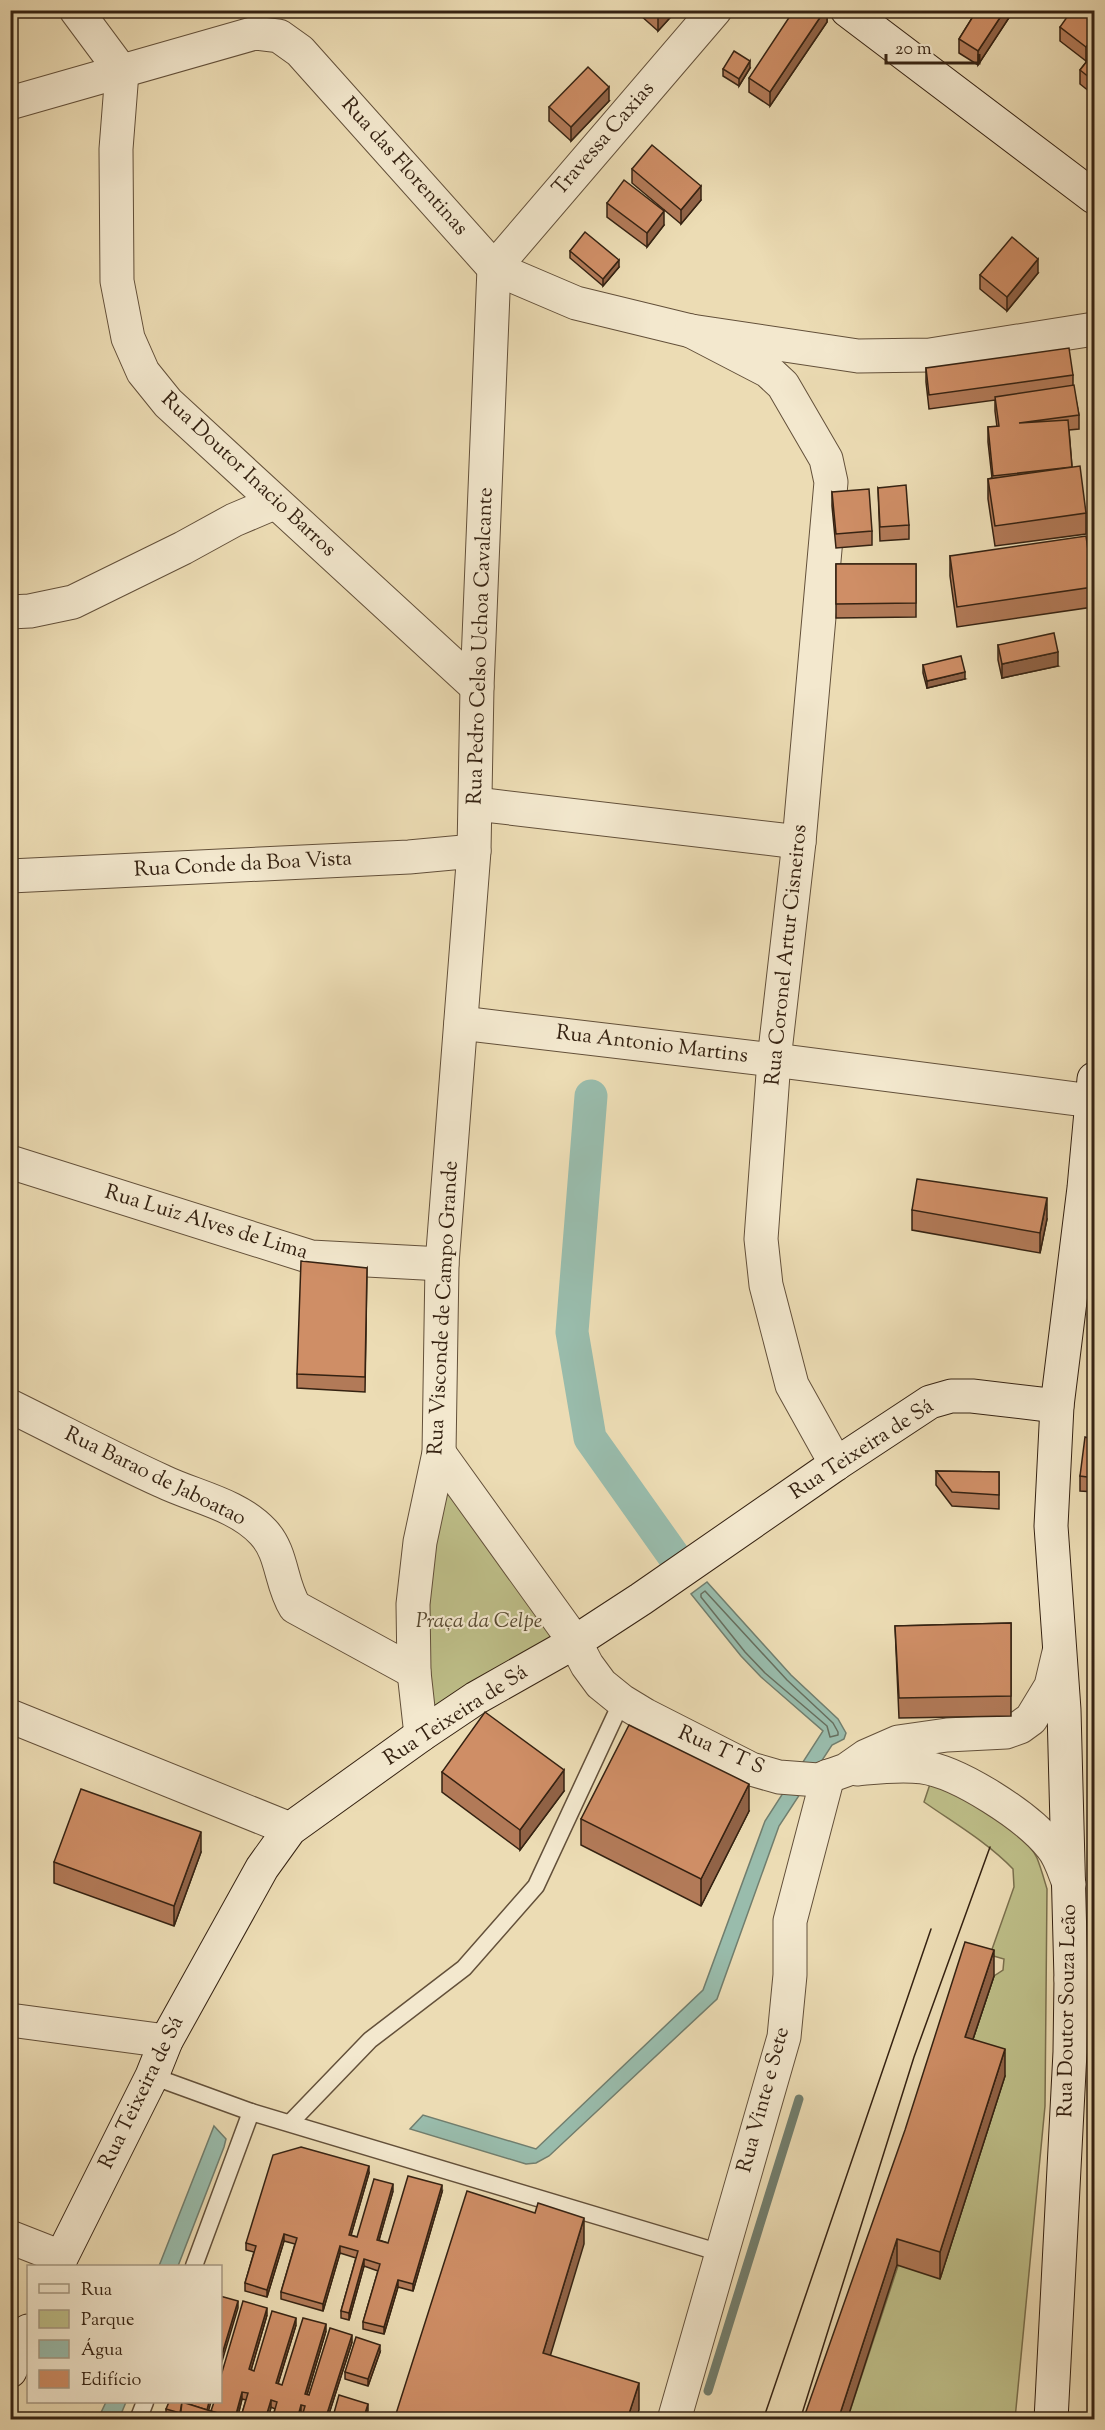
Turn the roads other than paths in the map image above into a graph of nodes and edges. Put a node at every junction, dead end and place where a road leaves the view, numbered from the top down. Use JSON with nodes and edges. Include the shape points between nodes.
{"nodes":[{"id":1,"x":76,"y":10,"type":"edge"},
{"id":2,"x":715,"y":10,"type":"edge"},
{"id":3,"x":847,"y":10,"type":"edge"},
{"id":4,"x":122,"y":72,"type":"junction"},
{"id":5,"x":10,"y":103,"type":"edge"},
{"id":6,"x":1095,"y":197,"type":"edge"},
{"id":7,"x":494,"y":268,"type":"junction"},
{"id":8,"x":1095,"y":329,"type":"edge"},
{"id":9,"x":691,"y":331,"type":"junction"},
{"id":10,"x":813,"y":436,"type":"joint"},
{"id":11,"x":274,"y":502,"type":"junction"},
{"id":12,"x":10,"y":612,"type":"edge"},
{"id":13,"x":477,"y":687,"type":"junction"},
{"id":14,"x":476,"y":804,"type":"junction"},
{"id":15,"x":799,"y":842,"type":"junction"},
{"id":16,"x":474,"y":851,"type":"junction"},
{"id":17,"x":10,"y":876,"type":"edge"},
{"id":18,"x":461,"y":1023,"type":"junction"},
{"id":19,"x":774,"y":1059,"type":"junction"},
{"id":20,"x":1093,"y":1103,"type":"edge"},
{"id":21,"x":10,"y":1162,"type":"edge"},
{"id":22,"x":442,"y":1264,"type":"junction"},
{"id":23,"x":10,"y":1406,"type":"edge"},
{"id":24,"x":1057,"y":1406,"type":"junction"},
{"id":25,"x":439,"y":1453,"type":"junction"},
{"id":26,"x":836,"y":1464,"type":"junction"},
{"id":27,"x":575,"y":1642,"type":"junction"},
{"id":28,"x":1060,"y":1651,"type":"junction"},
{"id":29,"x":414,"y":1672,"type":"junction"},
{"id":30,"x":622,"y":1701,"type":"junction"},
{"id":31,"x":10,"y":1716,"type":"edge"},
{"id":32,"x":421,"y":1735,"type":"junction"},
{"id":33,"x":837,"y":1773,"type":"junction"},
{"id":34,"x":290,"y":1829,"type":"junction"},
{"id":35,"x":1069,"y":1884,"type":"junction"},
{"id":36,"x":1083,"y":1986,"type":"edge"},
{"id":37,"x":10,"y":2020,"type":"edge"},
{"id":38,"x":166,"y":2042,"type":"junction"},
{"id":39,"x":152,"y":2076,"type":"junction"},
{"id":40,"x":251,"y":2112,"type":"junction"},
{"id":41,"x":290,"y":2123,"type":"junction"},
{"id":42,"x":10,"y":2237,"type":"edge"},
{"id":43,"x":721,"y":2253,"type":"junction"},
{"id":44,"x":59,"y":2262,"type":"edge"},
{"id":45,"x":195,"y":2265,"type":"edge"},
{"id":46,"x":27,"y":2333,"type":"edge"},
{"id":47,"x":10,"y":2371,"type":"edge"},
{"id":48,"x":145,"y":2403,"type":"edge"},
{"id":49,"x":138,"y":2420,"type":"edge"},
{"id":50,"x":674,"y":2420,"type":"edge"},
{"id":51,"x":1051,"y":2420,"type":"edge"}],
"edges":[{"from":1,"to":4,"type":"street"},
{"from":2,"to":7,"type":"street","name":"Travessa Caxias"},
{"from":3,"to":6,"type":"street"},
{"from":4,"to":5,"type":"street","name":"Rua das Florentinas"},
{"from":4,"to":7,"type":"street","name":"Rua das Florentinas","via":[[255,33],[279,36],[300,51]]},
{"from":4,"to":11,"type":"street","name":"Rua Doutor Inacio Barros","via":[[116,149],[117,281],[128,338],[143,372],[168,403]]},
{"from":7,"to":9,"type":"street","name":"Rua das Florentinas","via":[[576,303]]},
{"from":7,"to":13,"type":"street","name":"Rua Pedro Celso Uchoa Cavalcante"},
{"from":8,"to":9,"type":"street","name":"Rua das Florentinas","via":[[930,355],[868,356]]},
{"from":9,"to":10,"type":"street","name":"Rua das Florentinas","via":[[768,371],[783,385]]},
{"from":10,"to":15,"type":"street","name":"Rua Coronel Artur Cisneiros","via":[[826,459],[831,482]]},
{"from":11,"to":12,"type":"street","via":[[73,602]]},
{"from":11,"to":13,"type":"street","name":"Rua Doutor Inacio Barros"},
{"from":13,"to":14,"type":"street","name":"Rua Pedro Celso Uchoa Cavalcante"},
{"from":14,"to":15,"type":"street"},
{"from":14,"to":16,"type":"street","name":"Rua Pedro Celso Uchoa Cavalcante"},
{"from":15,"to":19,"type":"street","name":"Rua Coronel Artur Cisneiros"},
{"from":16,"to":17,"type":"street","name":"Rua Conde da Boa Vista"},
{"from":16,"to":18,"type":"street","name":"Rua Pedro Celso Uchoa Cavalcante"},
{"from":18,"to":19,"type":"street","name":"Rua Antonio Martins"},
{"from":18,"to":22,"type":"street","name":"Rua Visconde de Campo Grande"},
{"from":19,"to":20,"type":"street","name":"Rua Antonio Martins"},
{"from":19,"to":26,"type":"street","name":"Rua Coronel Artur Cisneiros","via":[[761,1239],[766,1285],[792,1385]]},
{"from":20,"to":24,"type":"street","name":"Rua Doutor Souza Leão"},
{"from":21,"to":22,"type":"street","name":"Rua Luiz Alves de Lima","via":[[311,1257]]},
{"from":22,"to":25,"type":"street","name":"Rua Visconde de Campo Grande"},
{"from":23,"to":29,"type":"street","name":"Rua Barao de Jaboatao","via":[[164,1482],[232,1509],[262,1530],[272,1543],[295,1606]]},
{"from":24,"to":26,"type":"street","name":"Rua Teixeira de Sá","via":[[951,1396],[930,1402]]},
{"from":24,"to":28,"type":"street","name":"Rua Doutor Souza Leão","via":[[1051,1526]]},
{"from":25,"to":27,"type":"street","name":"Rua T T S"},
{"from":25,"to":29,"type":"street","name":"Rua Visconde de Campo Grande","via":[[420,1542],[413,1604]]},
{"from":26,"to":27,"type":"street","name":"Rua Teixeira de Sá"},
{"from":27,"to":30,"type":"street","name":"Rua T T S","via":[[601,1684]]},
{"from":27,"to":32,"type":"street","name":"Rua Teixeira de Sá","via":[[476,1698]]},
{"from":28,"to":33,"type":"street","name":"Rua T T S","via":[[1052,1686],[1031,1719],[1020,1727],[1006,1732],[898,1742]]},
{"from":28,"to":35,"type":"street","name":"Rua Doutor Souza Leão"},
{"from":29,"to":32,"type":"street","name":"Rua Visconde de Campo Grande"},
{"from":30,"to":33,"type":"street","name":"Rua T T S","via":[[751,1769],[779,1777],[818,1780]]},
{"from":30,"to":41,"type":"lane","via":[[536,1887],[464,1968],[370,2040]]},
{"from":31,"to":34,"type":"street"},
{"from":32,"to":34,"type":"street","name":"Rua Teixeira de Sá"},
{"from":33,"to":35,"type":"street","via":[[887,1766],[923,1767],[956,1778],[1010,1809],[1039,1833],[1053,1847]]},
{"from":33,"to":43,"type":"street","name":"Rua Vinte e Sete","via":[[790,1921],[784,2037]]},
{"from":34,"to":38,"type":"street","name":"Rua Teixeira de Sá","via":[[262,1868]]},
{"from":35,"to":36,"type":"street","name":"Rua Doutor Souza Leão"},
{"from":36,"to":51,"type":"street","name":"Rua Doutor Souza Leão","via":[[1070,2052]]},
{"from":37,"to":38,"type":"street"},
{"from":38,"to":39,"type":"street","name":"Rua Teixeira de Sá"},
{"from":39,"to":40,"type":"lane"},
{"from":39,"to":44,"type":"street","name":"Rua Teixeira de Sá"},
{"from":40,"to":41,"type":"lane"},
{"from":40,"to":45,"type":"lane"},
{"from":41,"to":43,"type":"lane"},
{"from":42,"to":44,"type":"street"},
{"from":43,"to":50,"type":"street","name":"Rua Vinte e Sete"},
{"from":46,"to":47,"type":"street"},
{"from":48,"to":49,"type":"lane"}]}
